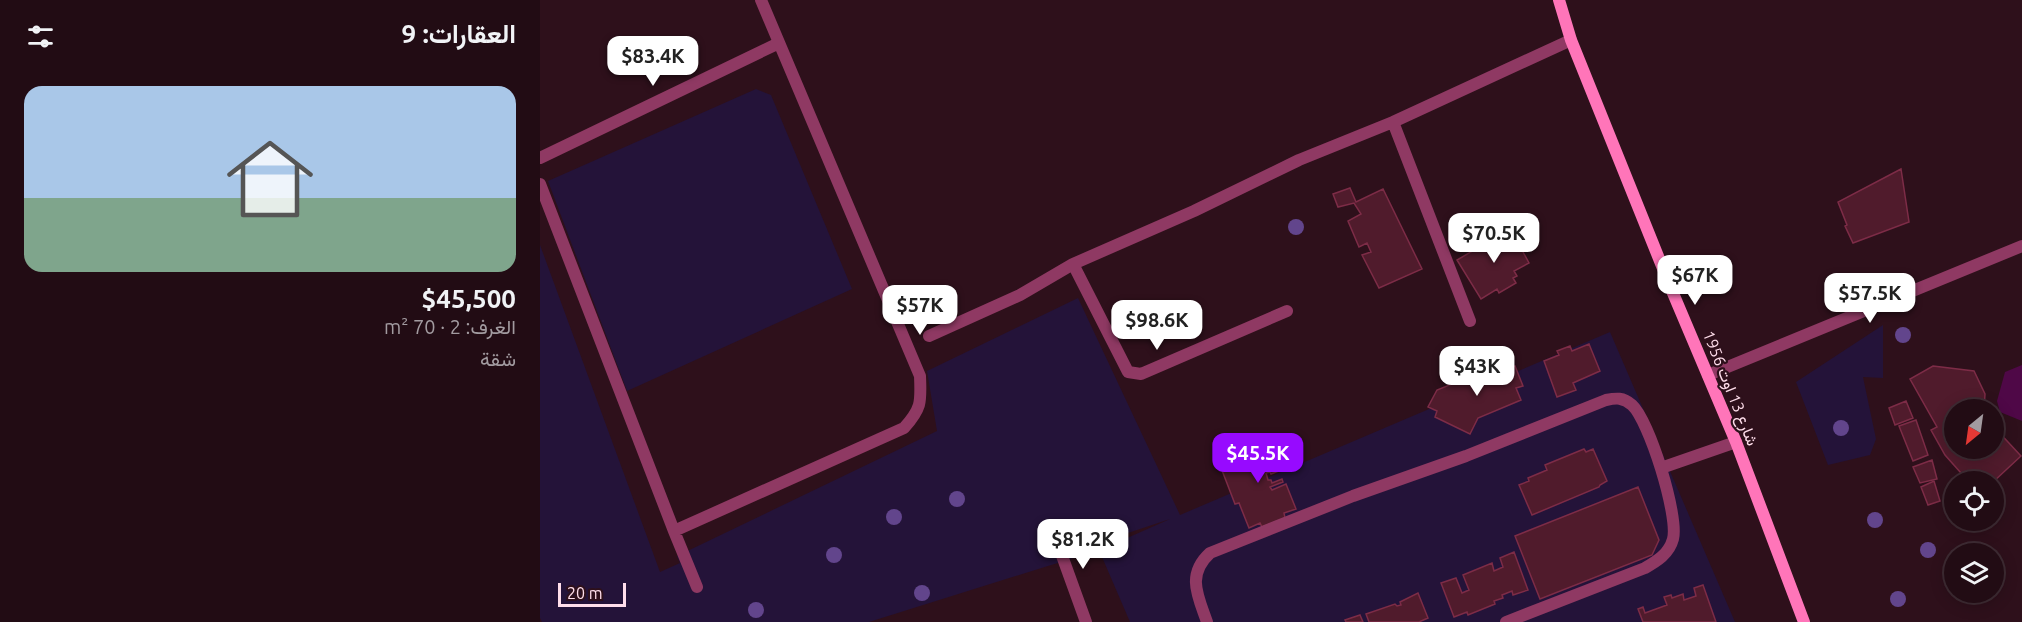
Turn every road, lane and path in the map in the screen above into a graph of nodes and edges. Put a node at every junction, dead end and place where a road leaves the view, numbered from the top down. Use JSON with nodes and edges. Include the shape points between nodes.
{"nodes":[{"id":1,"x":761,"y":0,"type":"edge"},
{"id":2,"x":1560,"y":0,"type":"edge"},
{"id":3,"x":1571,"y":40,"type":"junction"},
{"id":4,"x":779,"y":43,"type":"junction"},
{"id":5,"x":1393,"y":122,"type":"junction"},
{"id":6,"x":540,"y":158,"type":"edge"},
{"id":7,"x":540,"y":184,"type":"edge"},
{"id":8,"x":2022,"y":246,"type":"edge"},
{"id":9,"x":1073,"y":264,"type":"junction"},
{"id":10,"x":1287,"y":311,"type":"dead end"},
{"id":11,"x":1470,"y":321,"type":"dead end"},
{"id":12,"x":929,"y":336,"type":"dead end"},
{"id":13,"x":1708,"y":375,"type":"junction"},
{"id":14,"x":1736,"y":442,"type":"junction"},
{"id":15,"x":1661,"y":468,"type":"junction"},
{"id":16,"x":1052,"y":528,"type":"dead end"},
{"id":17,"x":674,"y":531,"type":"junction"},
{"id":18,"x":697,"y":587,"type":"dead end"},
{"id":19,"x":1086,"y":622,"type":"edge"},
{"id":20,"x":1207,"y":622,"type":"edge"},
{"id":21,"x":1506,"y":622,"type":"edge"},
{"id":22,"x":1803,"y":622,"type":"edge"}],
"edges":[{"from":1,"to":4,"type":"street"},
{"from":2,"to":3,"type":"street","name":"شارع 13 اوت 1956"},
{"from":3,"to":5,"type":"street"},
{"from":3,"to":13,"type":"street","name":"شارع 13 اوت 1956"},
{"from":4,"to":6,"type":"street"},
{"from":4,"to":17,"type":"street","via":[[920,376],[921,405],[904,428]]},
{"from":5,"to":9,"type":"street","via":[[1299,160]]},
{"from":5,"to":11,"type":"street"},
{"from":7,"to":17,"type":"street"},
{"from":8,"to":13,"type":"street"},
{"from":9,"to":10,"type":"street","via":[[1128,372],[1141,374]]},
{"from":9,"to":12,"type":"street","via":[[1020,296]]},
{"from":13,"to":14,"type":"street","name":"شارع 13 اوت 1956"},
{"from":14,"to":15,"type":"street"},
{"from":14,"to":22,"type":"street","name":"شارع 13 اوت 1956"},
{"from":15,"to":20,"type":"street","via":[[1644,420],[1634,406],[1625,399],[1606,400],[1210,553],[1198,568],[1195,583]]},
{"from":15,"to":21,"type":"street","via":[[1673,515],[1674,539],[1665,555],[1645,568]]},
{"from":16,"to":19,"type":"street"},
{"from":17,"to":18,"type":"street"}]}
